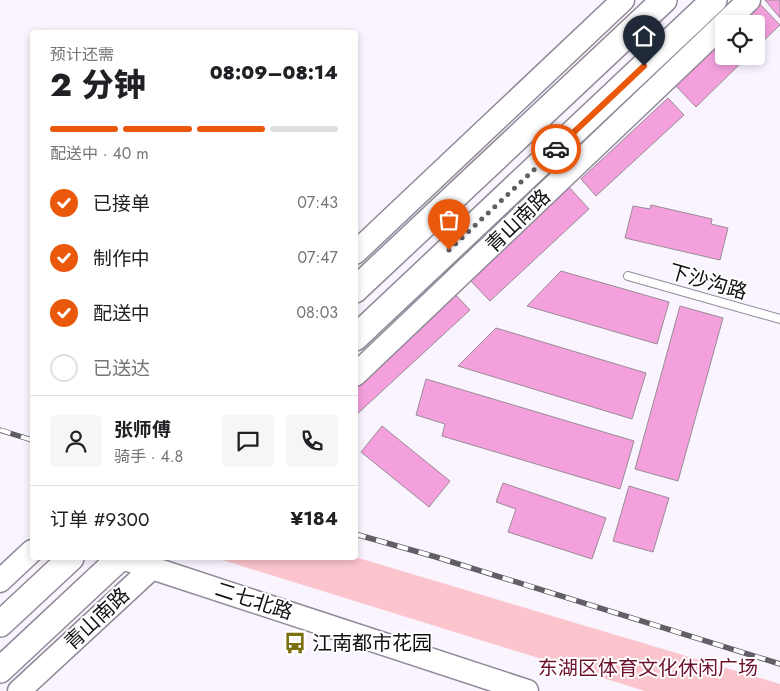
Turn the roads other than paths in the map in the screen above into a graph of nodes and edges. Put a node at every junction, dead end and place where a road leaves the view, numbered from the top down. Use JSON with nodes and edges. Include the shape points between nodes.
{"nodes":[{"id":1,"x":623,"y":0,"type":"edge"},
{"id":2,"x":664,"y":0,"type":"edge"},
{"id":3,"x":714,"y":0,"type":"edge"},
{"id":4,"x":749,"y":0,"type":"edge"},
{"id":5,"x":733,"y":15,"type":"edge"},
{"id":6,"x":715,"y":33,"type":"edge"},
{"id":7,"x":358,"y":250,"type":"edge"},
{"id":8,"x":628,"y":276,"type":"dead end"},
{"id":9,"x":358,"y":287,"type":"edge"},
{"id":10,"x":780,"y":319,"type":"edge"},
{"id":11,"x":358,"y":335,"type":"edge"},
{"id":12,"x":358,"y":373,"type":"edge"},
{"id":13,"x":30,"y":553,"type":"edge"},
{"id":14,"x":69,"y":560,"type":"edge"},
{"id":15,"x":119,"y":560,"type":"edge"},
{"id":16,"x":127,"y":560,"type":"edge"},
{"id":17,"x":152,"y":568,"type":"junction"},
{"id":18,"x":0,"y":581,"type":"edge"},
{"id":19,"x":0,"y":624,"type":"edge"},
{"id":20,"x":0,"y":670,"type":"edge"},
{"id":21,"x":19,"y":691,"type":"edge"},
{"id":22,"x":527,"y":691,"type":"edge"}],
"edges":[{"from":1,"to":7,"type":"main road"},
{"from":2,"to":9,"type":"main road"},
{"from":3,"to":11,"type":"main road"},
{"from":4,"to":5,"type":"main road","name":"青山南路"},
{"from":6,"to":12,"type":"main road","name":"青山南路"},
{"from":8,"to":10,"type":"lane","name":"下沙沟路"},
{"from":13,"to":18,"type":"main road"},
{"from":14,"to":19,"type":"main road"},
{"from":15,"to":20,"type":"main road"},
{"from":16,"to":17,"type":"main road","name":"青山南路"},
{"from":17,"to":21,"type":"main road","name":"青山南路"},
{"from":17,"to":22,"type":"main road","name":"二七北路"}]}
